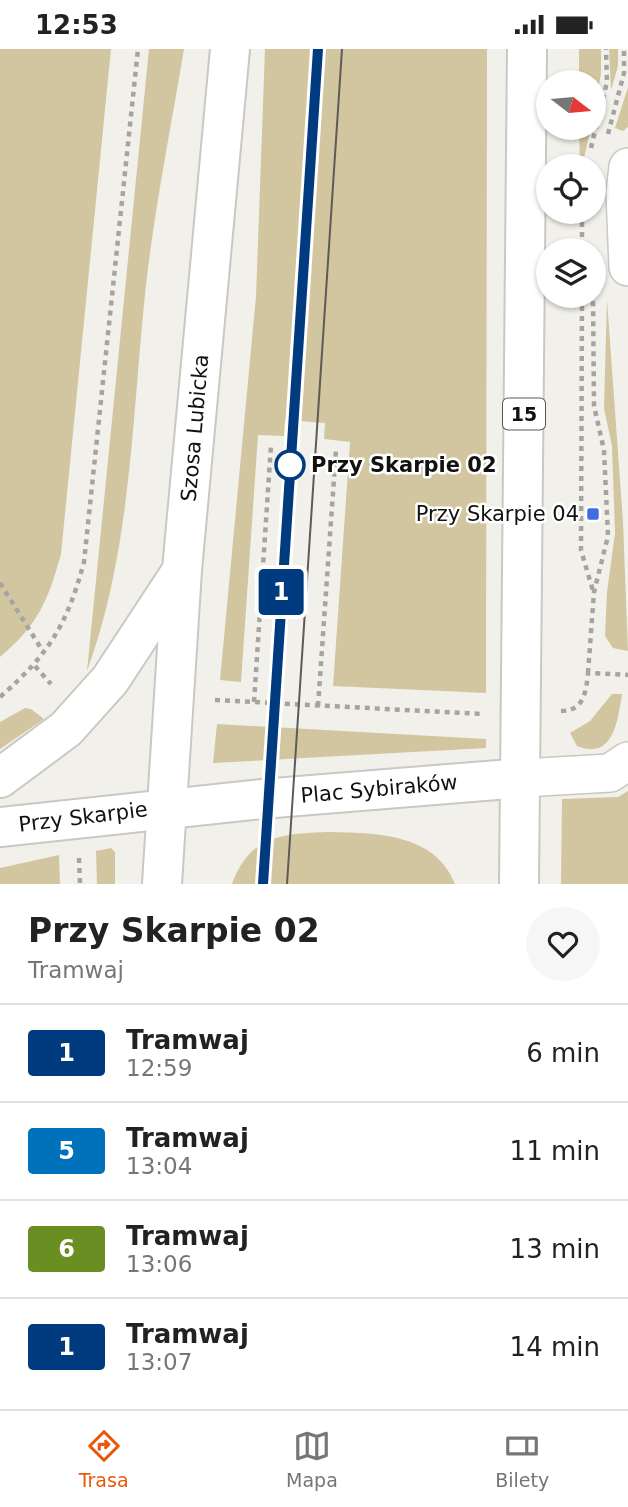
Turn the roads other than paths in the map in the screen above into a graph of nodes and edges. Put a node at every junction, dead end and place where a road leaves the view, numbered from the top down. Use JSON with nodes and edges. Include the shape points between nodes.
{"nodes":[{"id":1,"x":230,"y":49,"type":"edge"},
{"id":2,"x":527,"y":49,"type":"edge"},
{"id":3,"x":628,"y":167,"type":"edge"},
{"id":4,"x":628,"y":267,"type":"edge"},
{"id":5,"x":182,"y":571,"type":"junction"},
{"id":6,"x":628,"y":761,"type":"edge"},
{"id":7,"x":0,"y":778,"type":"edge"},
{"id":8,"x":522,"y":778,"type":"junction"},
{"id":9,"x":165,"y":808,"type":"junction"},
{"id":10,"x":0,"y":827,"type":"edge"},
{"id":11,"x":162,"y":884,"type":"edge"},
{"id":12,"x":519,"y":884,"type":"edge"}],
"edges":[{"from":1,"to":5,"type":"main road","name":"Szosa Lubicka"},
{"from":2,"to":8,"type":"main road","number":"15"},
{"from":3,"to":4,"type":"street"},
{"from":5,"to":7,"type":"main road","via":[[110,680],[66,729]]},
{"from":5,"to":9,"type":"main road","name":"Szosa Lubicka"},
{"from":6,"to":8,"type":"street","via":[[610,773]]},
{"from":8,"to":9,"type":"main road","name":"Plac Sybiraków"},
{"from":8,"to":12,"type":"main road","number":"15"},
{"from":9,"to":10,"type":"main road","name":"Przy Skarpie"},
{"from":9,"to":11,"type":"main road"}]}
